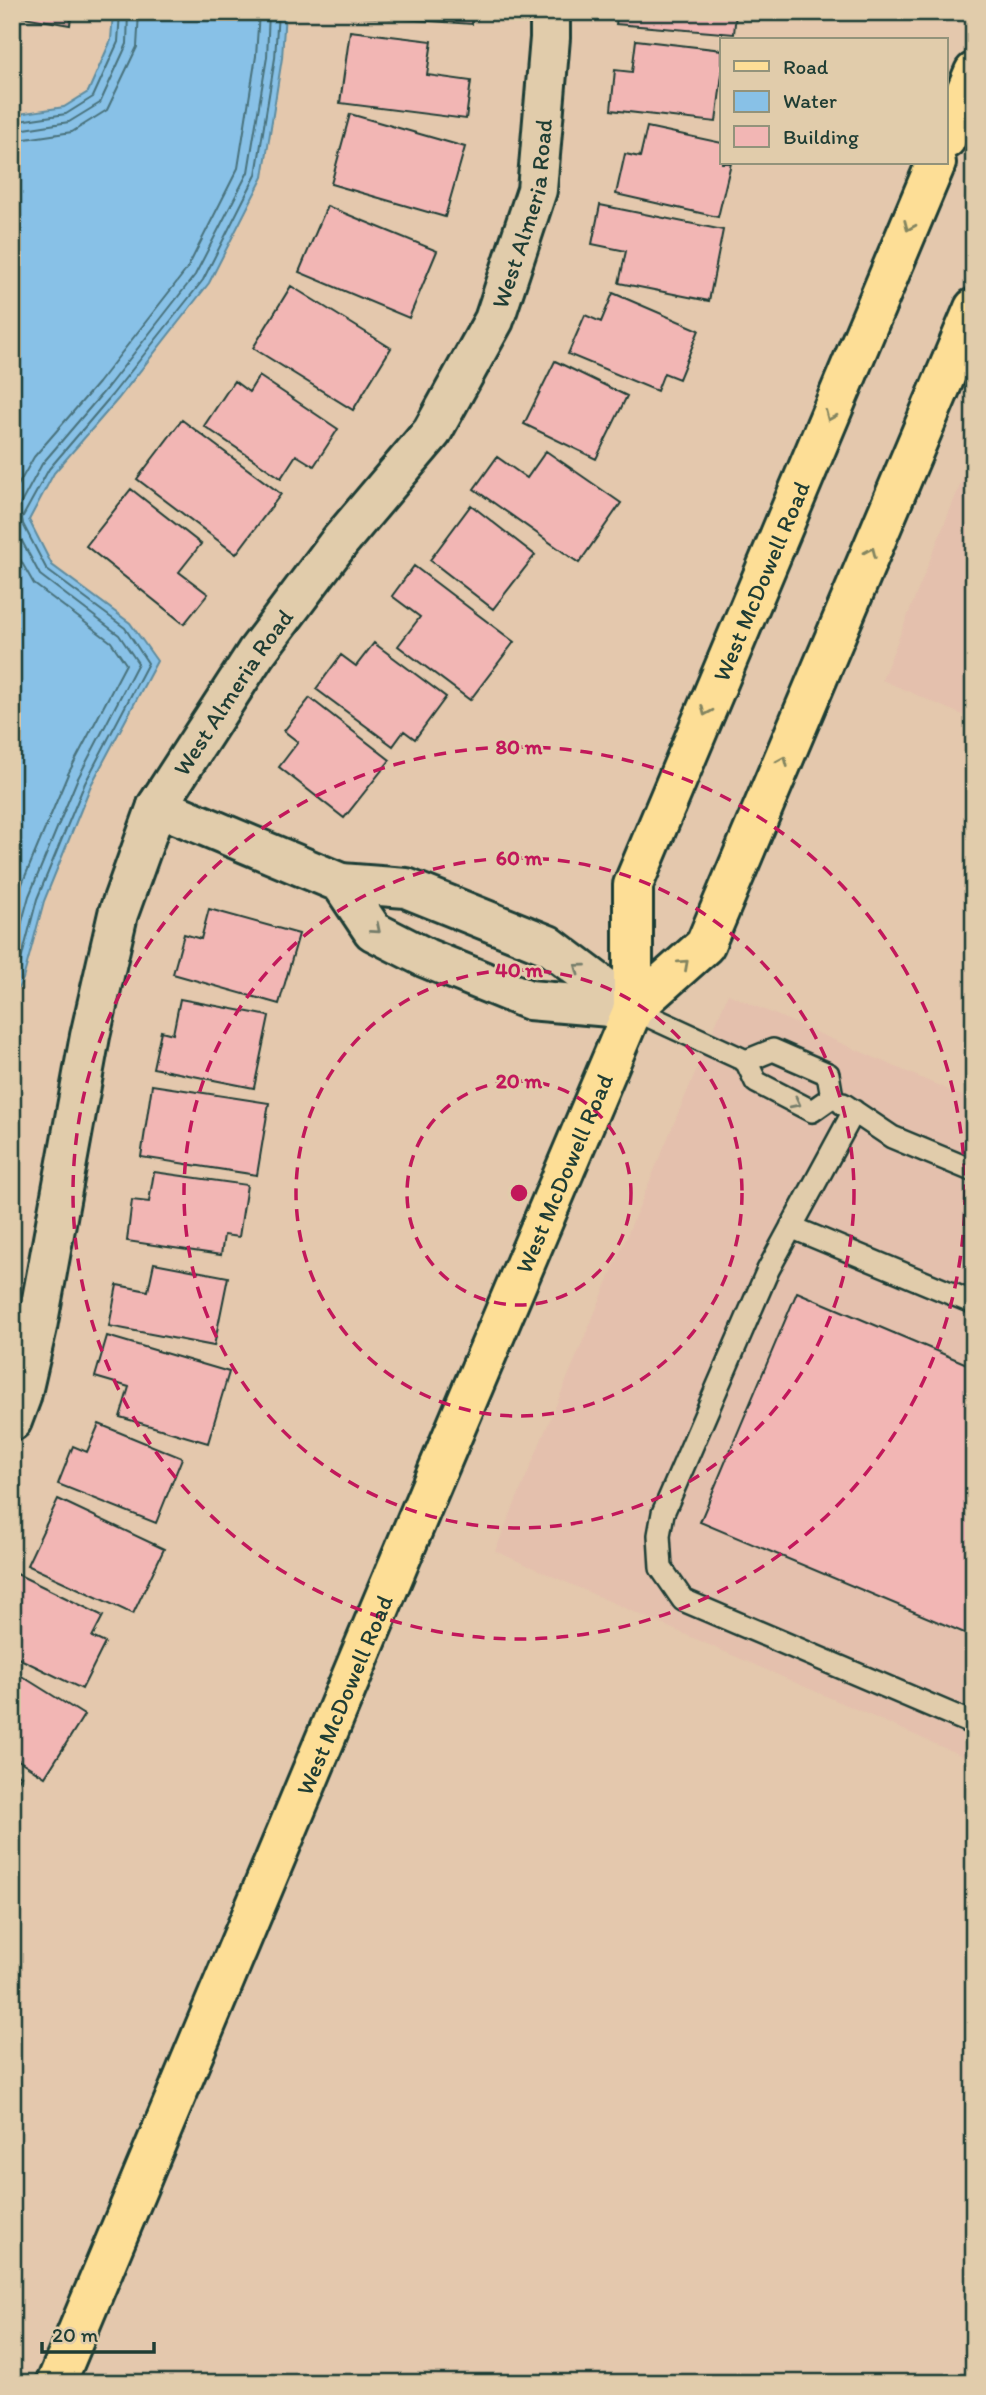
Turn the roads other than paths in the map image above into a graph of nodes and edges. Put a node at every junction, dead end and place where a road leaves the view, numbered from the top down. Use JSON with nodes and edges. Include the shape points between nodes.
{"nodes":[{"id":1,"x":550,"y":12,"type":"edge"},
{"id":2,"x":974,"y":72,"type":"edge"},
{"id":3,"x":948,"y":134,"type":"edge"},
{"id":4,"x":936,"y":164,"type":"edge"},
{"id":5,"x":974,"y":308,"type":"edge"},
{"id":6,"x":157,"y":806,"type":"junction"},
{"id":7,"x":341,"y":883,"type":"junction"},
{"id":8,"x":633,"y":1009,"type":"junction"},
{"id":9,"x":746,"y":1061,"type":"junction"},
{"id":10,"x":832,"y":1097,"type":"junction"},
{"id":11,"x":854,"y":1111,"type":"junction"},
{"id":12,"x":974,"y":1171,"type":"edge"},
{"id":13,"x":791,"y":1227,"type":"junction"},
{"id":14,"x":974,"y":1303,"type":"edge"},
{"id":15,"x":12,"y":1421,"type":"edge"},
{"id":16,"x":974,"y":1724,"type":"edge"},
{"id":17,"x":56,"y":2383,"type":"edge"}],
"edges":[{"from":1,"to":6,"type":"street","name":"West Almeria Road","via":[[537,190],[494,320],[432,432],[340,541],[256,653]]},
{"from":2,"to":3,"type":"main road"},
{"from":4,"to":8,"type":"main road","name":"West McDowell Road","one_way":true,"via":[[633,885]]},
{"from":8,"to":5,"type":"main road","name":"West McDowell Road","one_way":true,"via":[[705,945]]},
{"from":6,"to":7,"type":"street"},
{"from":6,"to":15,"type":"street","name":"West Almeria Road","via":[[118,914],[90,1036],[37,1327]]},
{"from":8,"to":7,"type":"street","one_way":true,"via":[[548,945],[406,888]]},
{"from":7,"to":8,"type":"street","one_way":true,"via":[[373,931],[426,958],[529,1000]]},
{"from":8,"to":9,"type":"lane"},
{"from":8,"to":17,"type":"main road","name":"West McDowell Road"},
{"from":9,"to":10,"type":"lane","one_way":true,"via":[[756,1082],[812,1111]]},
{"from":9,"to":10,"type":"lane","via":[[773,1050],[828,1074]]},
{"from":10,"to":11,"type":"lane"},
{"from":11,"to":12,"type":"lane","via":[[892,1137]]},
{"from":11,"to":13,"type":"lane"},
{"from":13,"to":14,"type":"lane"},
{"from":13,"to":16,"type":"lane","via":[[663,1513],[661,1568],[683,1600]]}]}
